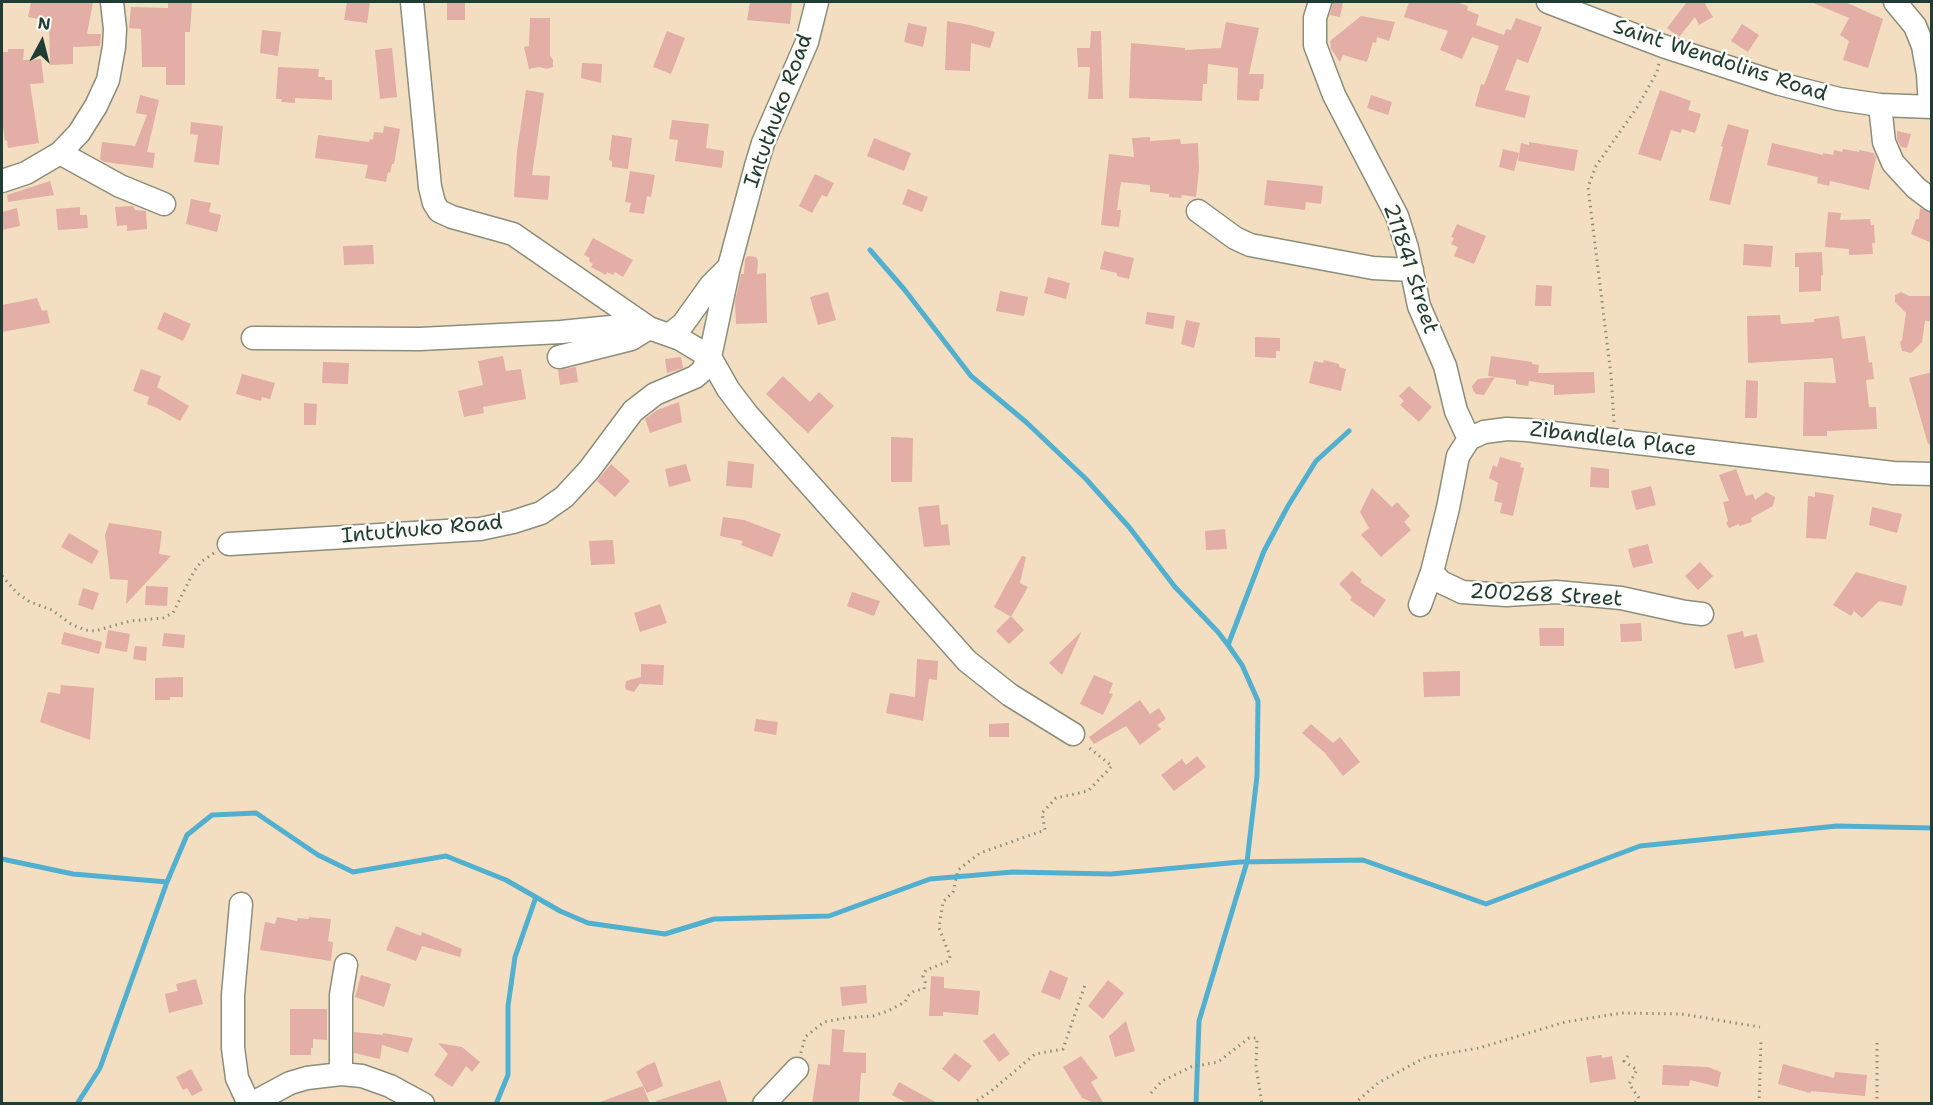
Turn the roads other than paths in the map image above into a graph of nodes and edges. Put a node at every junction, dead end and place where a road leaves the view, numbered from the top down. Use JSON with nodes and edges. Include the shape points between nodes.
{"nodes":[{"id":1,"x":112,"y":2,"type":"edge"},
{"id":2,"x":412,"y":2,"type":"edge"},
{"id":3,"x":817,"y":2,"type":"edge"},
{"id":4,"x":1320,"y":2,"type":"edge"},
{"id":5,"x":1548,"y":2,"type":"edge"},
{"id":6,"x":1895,"y":2,"type":"edge"},
{"id":7,"x":1880,"y":105,"type":"junction"},
{"id":8,"x":1931,"y":107,"type":"edge"},
{"id":9,"x":60,"y":153,"type":"junction"},
{"id":10,"x":2,"y":181,"type":"edge"},
{"id":11,"x":1932,"y":200,"type":"edge"},
{"id":12,"x":164,"y":204,"type":"dead end"},
{"id":13,"x":1198,"y":211,"type":"dead end"},
{"id":14,"x":729,"y":267,"type":"junction"},
{"id":15,"x":1412,"y":270,"type":"junction"},
{"id":16,"x":652,"y":328,"type":"junction"},
{"id":17,"x":253,"y":338,"type":"dead end"},
{"id":18,"x":559,"y":357,"type":"dead end"},
{"id":19,"x":710,"y":357,"type":"junction"},
{"id":20,"x":1469,"y":439,"type":"junction"},
{"id":21,"x":1932,"y":474,"type":"edge"},
{"id":22,"x":229,"y":544,"type":"road end"},
{"id":23,"x":1432,"y":572,"type":"junction"},
{"id":24,"x":1420,"y":605,"type":"dead end"},
{"id":25,"x":1702,"y":614,"type":"dead end"},
{"id":26,"x":1073,"y":734,"type":"road end"},
{"id":27,"x":241,"y":904,"type":"dead end"},
{"id":28,"x":346,"y":965,"type":"dead end"},
{"id":29,"x":797,"y":1069,"type":"road end"},
{"id":30,"x":341,"y":1074,"type":"junction"},
{"id":31,"x":250,"y":1104,"type":"edge"},
{"id":32,"x":423,"y":1104,"type":"edge"},
{"id":33,"x":764,"y":1104,"type":"edge"}],
"edges":[{"from":1,"to":9,"type":"street","via":[[115,29],[108,80],[79,133]]},
{"from":2,"to":16,"type":"street","via":[[430,187],[439,211],[513,234]]},
{"from":3,"to":14,"type":"street","name":"Intuthuko Road","via":[[807,42],[763,143]]},
{"from":4,"to":15,"type":"street","name":"211841 Street","via":[[1314,45],[1334,95],[1397,216]]},
{"from":5,"to":7,"type":"street","name":"Saint Wendolins Road","via":[[1663,46],[1780,84]]},
{"from":6,"to":8,"type":"street","via":[[1915,26],[1923,46]]},
{"from":7,"to":8,"type":"street","name":"Saint Wendolins Road"},
{"from":7,"to":11,"type":"street","via":[[1884,142],[1893,163]]},
{"from":9,"to":10,"type":"street","via":[[26,173]]},
{"from":9,"to":12,"type":"street","via":[[120,186]]},
{"from":13,"to":15,"type":"street","via":[[1235,238],[1251,244],[1373,268]]},
{"from":14,"to":16,"type":"street","via":[[683,324]]},
{"from":14,"to":19,"type":"street","name":"Intuthuko Road"},
{"from":15,"to":20,"type":"street","name":"211841 Street","via":[[1419,306],[1445,366],[1456,411]]},
{"from":16,"to":17,"type":"street","via":[[420,339]]},
{"from":16,"to":18,"type":"street","via":[[631,339]]},
{"from":16,"to":19,"type":"street","via":[[691,344]]},
{"from":19,"to":22,"type":"street","name":"Intuthuko Road","via":[[695,376],[655,394],[633,411],[589,470],[564,497],[541,513],[480,529]]},
{"from":19,"to":26,"type":"street","via":[[747,414],[967,661],[1010,695]]},
{"from":20,"to":21,"type":"street","name":"Zibandlela Place","via":[[1507,429],[1893,473]]},
{"from":20,"to":23,"type":"street","via":[[1458,456]]},
{"from":23,"to":24,"type":"street"},
{"from":23,"to":25,"type":"street","name":"200268 Street","via":[[1441,582],[1461,592],[1556,592],[1621,598]]},
{"from":27,"to":31,"type":"street","via":[[232,1048],[237,1078]]},
{"from":28,"to":30,"type":"street","via":[[341,995]]},
{"from":29,"to":33,"type":"street"},
{"from":30,"to":31,"type":"street","via":[[290,1083]]},
{"from":30,"to":32,"type":"street","via":[[362,1076],[390,1086]]}]}
